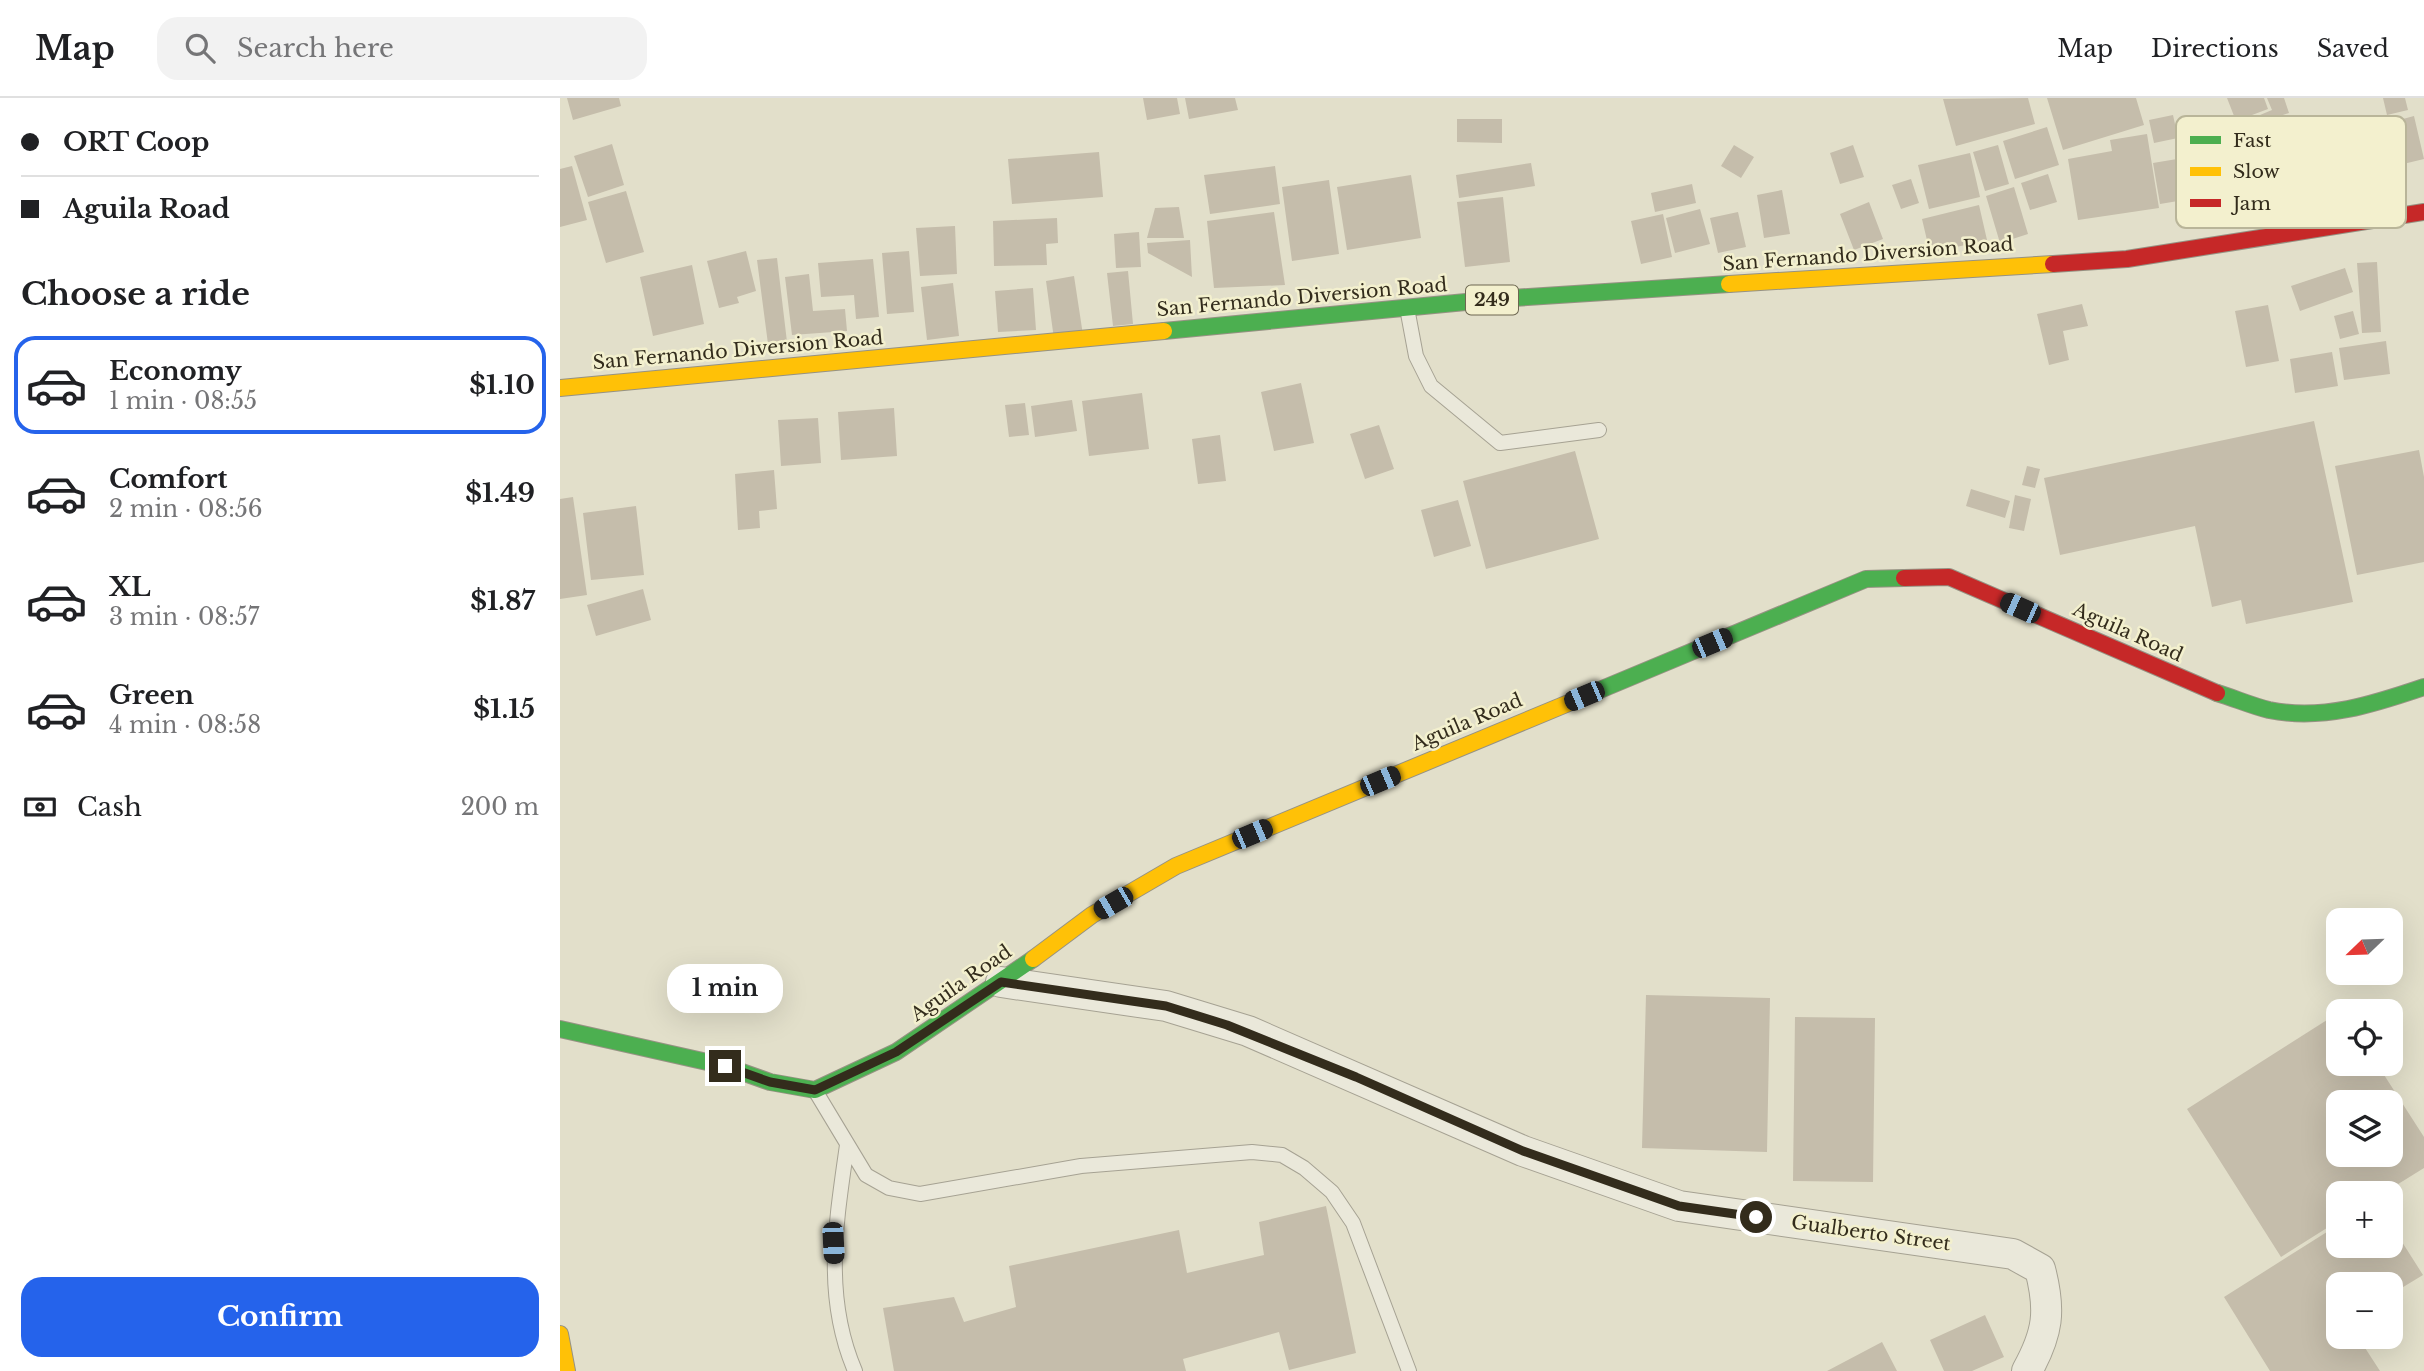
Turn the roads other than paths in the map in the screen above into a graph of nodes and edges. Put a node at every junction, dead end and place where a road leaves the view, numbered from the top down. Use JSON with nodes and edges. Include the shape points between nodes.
{"nodes":[{"id":1,"x":2424,"y":212,"type":"edge"},
{"id":2,"x":2406,"y":215,"type":"edge"},
{"id":3,"x":2323,"y":228,"type":"edge"},
{"id":4,"x":1407,"y":308,"type":"junction"},
{"id":5,"x":560,"y":388,"type":"edge"},
{"id":6,"x":1599,"y":430,"type":"dead end"},
{"id":7,"x":2424,"y":687,"type":"edge"},
{"id":8,"x":1001,"y":982,"type":"junction"},
{"id":9,"x":560,"y":1028,"type":"edge"},
{"id":10,"x":815,"y":1090,"type":"junction"},
{"id":11,"x":847,"y":1145,"type":"junction"},
{"id":12,"x":560,"y":1334,"type":"edge"},
{"id":13,"x":568,"y":1371,"type":"edge"},
{"id":14,"x":855,"y":1371,"type":"edge"},
{"id":15,"x":1409,"y":1371,"type":"edge"},
{"id":16,"x":2027,"y":1371,"type":"edge"}],
"edges":[{"from":1,"to":2,"type":"main road","name":"San Fernando Diversion Road","number":"249"},
{"from":3,"to":4,"type":"main road","name":"San Fernando Diversion Road","number":"249","via":[[2127,259]]},
{"from":4,"to":5,"type":"main road","name":"San Fernando Diversion Road","number":"249"},
{"from":4,"to":6,"type":"lane","via":[[1416,356],[1431,386],[1500,443]]},
{"from":7,"to":8,"type":"main road","name":"Aguila Road","via":[[2368,706],[2312,714],[2269,710],[2209,690],[1949,577],[1866,579],[1176,866],[1092,915]]},
{"from":8,"to":10,"type":"main road","name":"Aguila Road","via":[[896,1052]]},
{"from":8,"to":16,"type":"street","name":"Gualberto Street","via":[[1166,1006],[1248,1031],[1523,1151],[1679,1206],[2013,1254],[2040,1269],[2048,1301],[2041,1346]]},
{"from":9,"to":10,"type":"main road"},
{"from":10,"to":11,"type":"lane"},
{"from":11,"to":14,"type":"lane","via":[[833,1243],[836,1304]]},
{"from":11,"to":15,"type":"lane","via":[[866,1175],[889,1188],[920,1194],[1081,1166],[1252,1152],[1282,1155],[1332,1192],[1353,1223]]},
{"from":12,"to":13,"type":"main road"}]}
